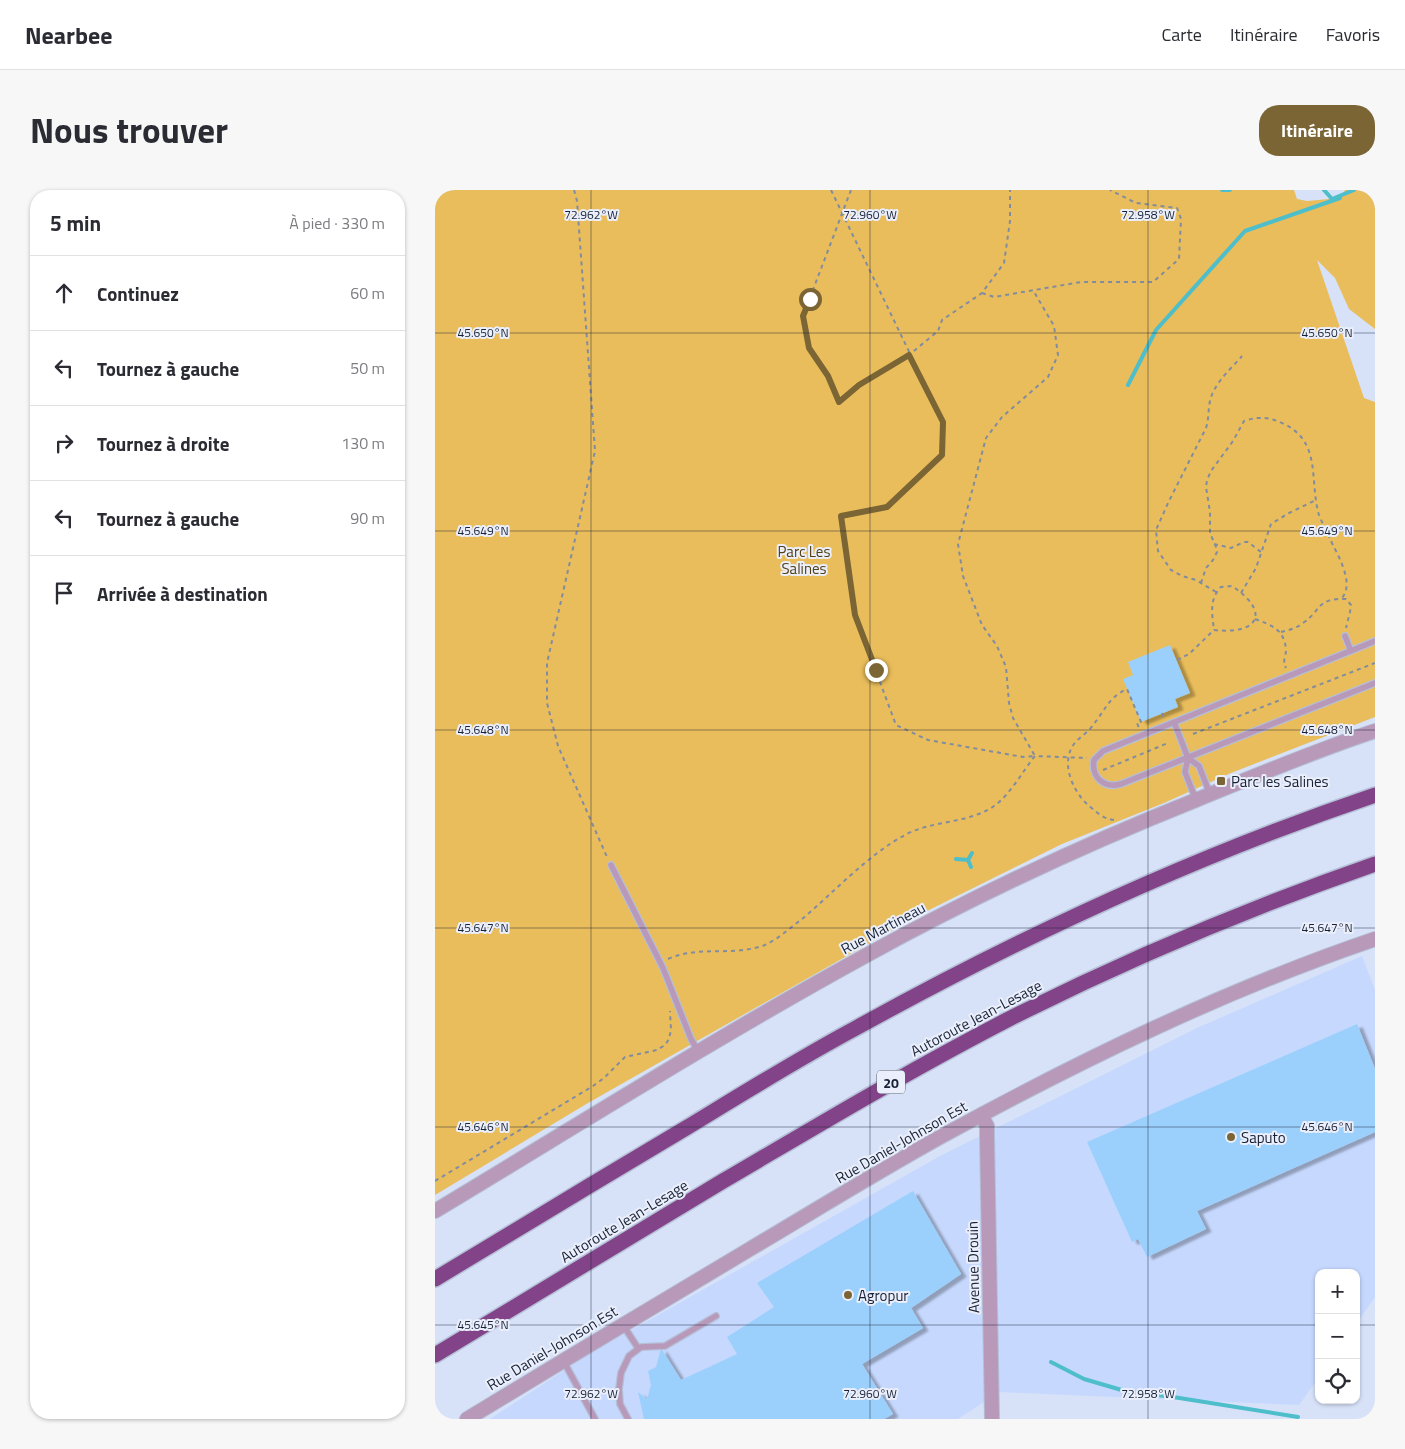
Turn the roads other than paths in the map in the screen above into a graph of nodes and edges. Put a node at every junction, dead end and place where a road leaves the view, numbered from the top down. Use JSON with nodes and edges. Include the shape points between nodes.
{"nodes":[{"id":1,"x":1345,"y":636,"type":"road end"},
{"id":2,"x":1375,"y":641,"type":"edge"},
{"id":3,"x":1351,"y":651,"type":"junction"},
{"id":4,"x":1375,"y":683,"type":"edge"},
{"id":5,"x":1174,"y":722,"type":"junction"},
{"id":6,"x":1375,"y":731,"type":"edge"},
{"id":7,"x":1189,"y":758,"type":"junction"},
{"id":8,"x":1210,"y":794,"type":"junction"},
{"id":9,"x":1375,"y":795,"type":"edge"},
{"id":10,"x":1196,"y":800,"type":"junction"},
{"id":11,"x":1375,"y":864,"type":"edge"},
{"id":12,"x":611,"y":865,"type":"road end"},
{"id":13,"x":1375,"y":939,"type":"edge"},
{"id":14,"x":699,"y":1052,"type":"junction"},
{"id":15,"x":981,"y":1115,"type":"junction"},
{"id":16,"x":435,"y":1211,"type":"edge"},
{"id":17,"x":435,"y":1279,"type":"edge"},
{"id":18,"x":716,"y":1316,"type":"dead end"},
{"id":19,"x":623,"y":1325,"type":"junction"},
{"id":20,"x":638,"y":1348,"type":"junction"},
{"id":21,"x":435,"y":1355,"type":"edge"},
{"id":22,"x":563,"y":1361,"type":"junction"},
{"id":23,"x":467,"y":1419,"type":"edge"},
{"id":24,"x":595,"y":1419,"type":"edge"},
{"id":25,"x":628,"y":1419,"type":"edge"},
{"id":26,"x":992,"y":1419,"type":"edge"}],
"edges":[{"from":1,"to":3,"type":"lane"},
{"from":2,"to":3,"type":"lane"},
{"from":3,"to":5,"type":"lane"},
{"from":4,"to":7,"type":"lane"},
{"from":5,"to":7,"type":"lane"},
{"from":5,"to":7,"type":"lane","via":[[1103,751],[1094,760],[1094,773],[1099,781],[1116,785]]},
{"from":6,"to":8,"type":"street","name":"Rue Martineau"},
{"from":7,"to":8,"type":"lane","via":[[1199,766]]},
{"from":7,"to":10,"type":"lane","via":[[1185,772]]},
{"from":8,"to":10,"type":"street","name":"Rue Martineau"},
{"from":9,"to":17,"type":"highway","via":[[1261,836],[1172,873],[961,971],[794,1063]]},
{"from":10,"to":14,"type":"street","name":"Rue Martineau","via":[[1076,850],[945,914],[825,978]]},
{"from":11,"to":21,"type":"highway","name":"Autoroute Jean-Lesage","number":"20","via":[[1196,932],[1004,1022],[848,1108]]},
{"from":12,"to":14,"type":"lane"},
{"from":13,"to":15,"type":"street","name":"Rue Daniel-Johnson Est","via":[[1283,973],[1166,1023]]},
{"from":14,"to":16,"type":"street","name":"Rue Martineau"},
{"from":15,"to":19,"type":"street","name":"Rue Daniel-Johnson Est"},
{"from":15,"to":26,"type":"street","name":"Avenue Drouin","via":[[987,1126]]},
{"from":18,"to":20,"type":"lane","via":[[665,1346]]},
{"from":19,"to":20,"type":"lane"},
{"from":19,"to":22,"type":"street","name":"Rue Daniel-Johnson Est"},
{"from":20,"to":25,"type":"lane","via":[[626,1359],[619,1378],[620,1404]]},
{"from":22,"to":23,"type":"street","name":"Rue Daniel-Johnson Est"},
{"from":22,"to":24,"type":"lane"}]}
